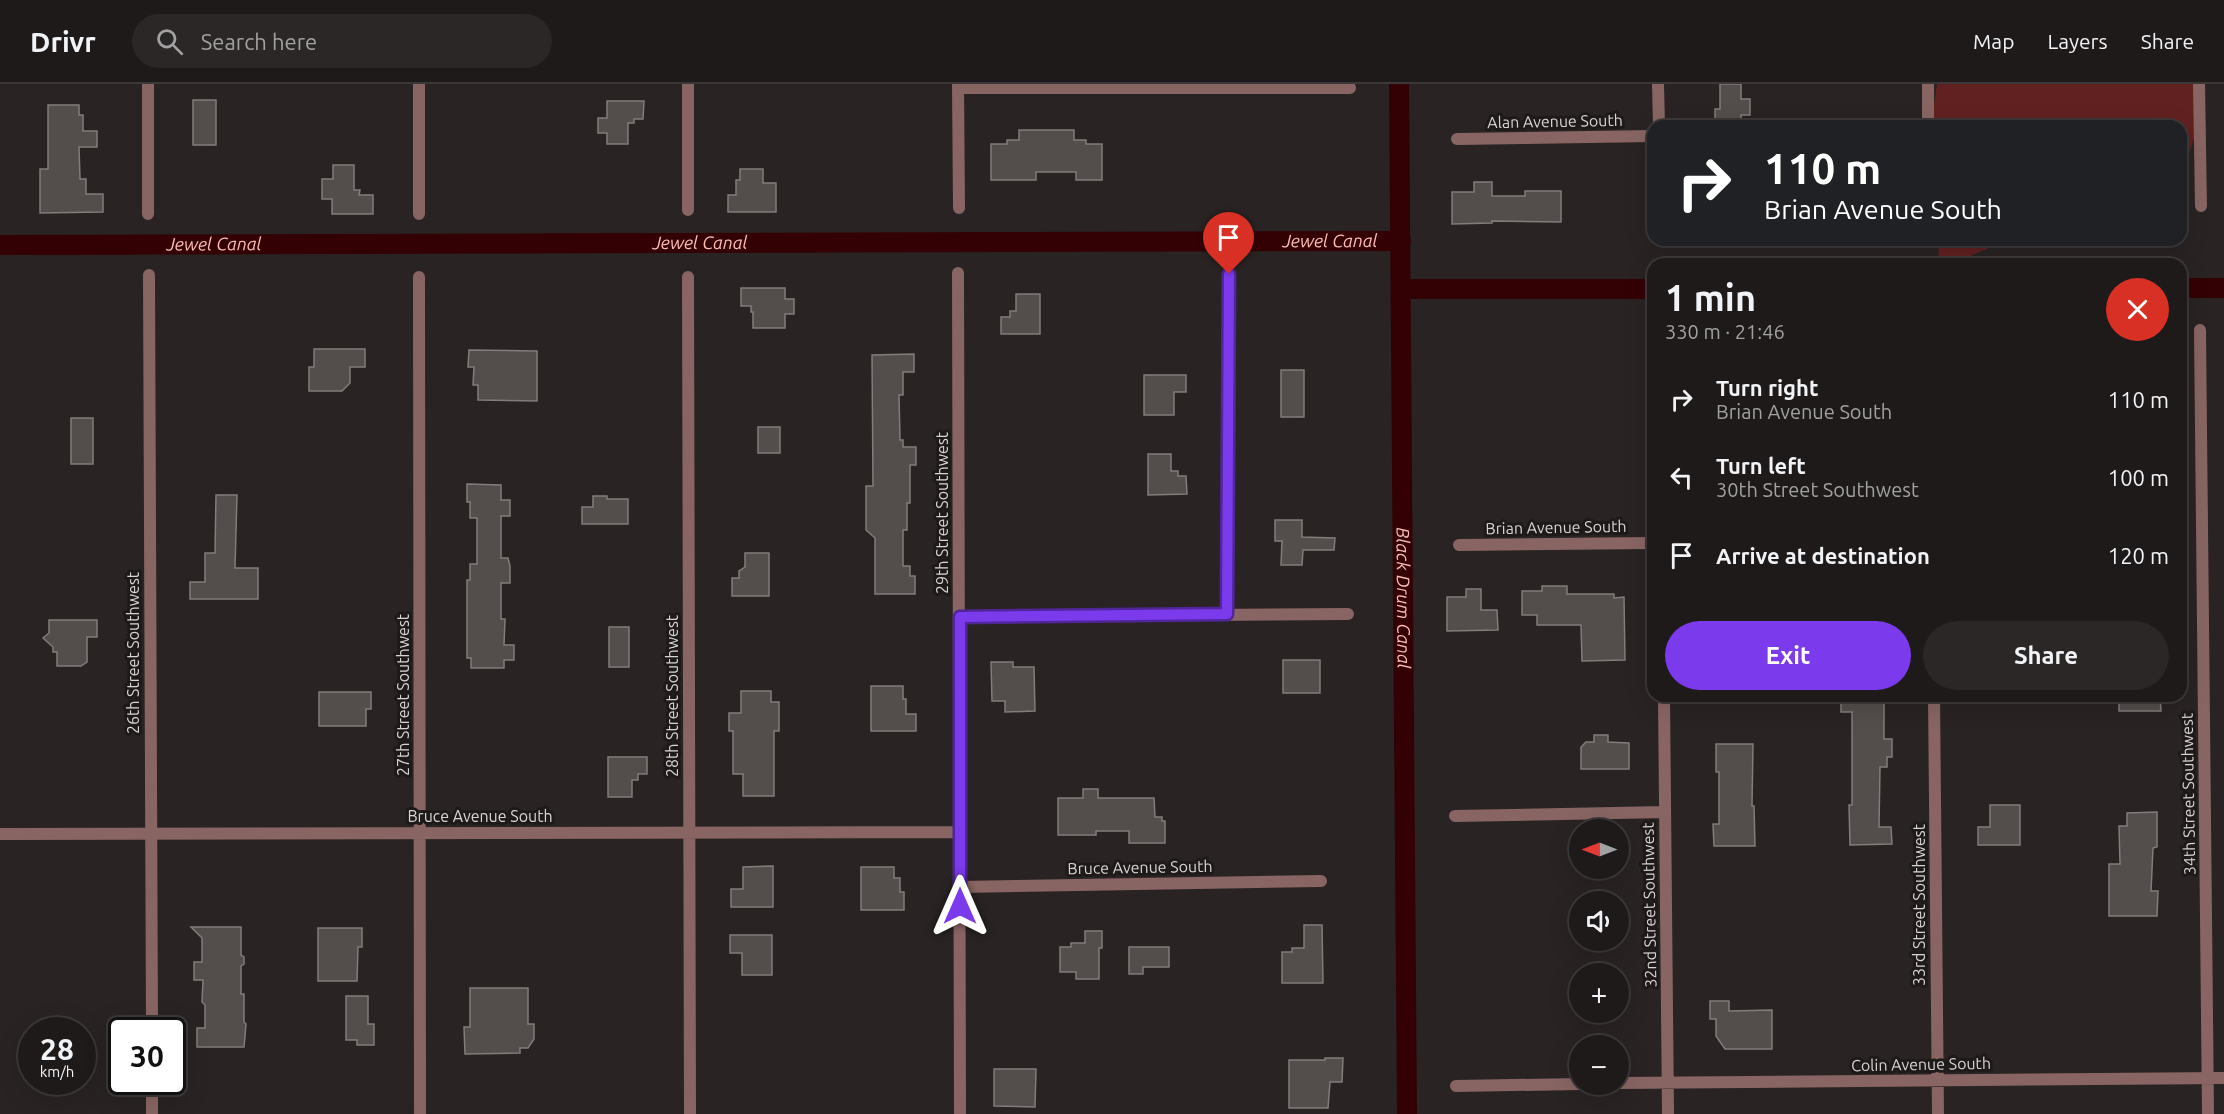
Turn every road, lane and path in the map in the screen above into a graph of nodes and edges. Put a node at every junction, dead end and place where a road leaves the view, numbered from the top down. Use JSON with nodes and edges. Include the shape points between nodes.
{"nodes":[{"id":1,"x":148,"y":84,"type":"edge"},
{"id":2,"x":419,"y":84,"type":"edge"},
{"id":3,"x":688,"y":84,"type":"edge"},
{"id":4,"x":1658,"y":84,"type":"edge"},
{"id":5,"x":1928,"y":84,"type":"edge"},
{"id":6,"x":2199,"y":84,"type":"edge"},
{"id":7,"x":958,"y":86,"type":"edge"},
{"id":8,"x":1350,"y":88,"type":"dead end"},
{"id":9,"x":1659,"y":120,"type":"edge"},
{"id":10,"x":1928,"y":120,"type":"edge"},
{"id":11,"x":1647,"y":136,"type":"edge"},
{"id":12,"x":1457,"y":139,"type":"dead end"},
{"id":13,"x":2201,"y":206,"type":"dead end"},
{"id":14,"x":959,"y":208,"type":"dead end"},
{"id":15,"x":688,"y":210,"type":"dead end"},
{"id":16,"x":148,"y":214,"type":"dead end"},
{"id":17,"x":419,"y":214,"type":"dead end"},
{"id":18,"x":958,"y":273,"type":"dead end"},
{"id":19,"x":1229,"y":274,"type":"dead end"},
{"id":20,"x":149,"y":275,"type":"dead end"},
{"id":21,"x":419,"y":277,"type":"dead end"},
{"id":22,"x":688,"y":277,"type":"dead end"},
{"id":23,"x":2200,"y":330,"type":"dead end"},
{"id":24,"x":1647,"y":543,"type":"edge"},
{"id":25,"x":1459,"y":545,"type":"dead end"},
{"id":26,"x":1227,"y":614,"type":"junction"},
{"id":27,"x":1348,"y":614,"type":"dead end"},
{"id":28,"x":960,"y":617,"type":"junction"},
{"id":29,"x":1664,"y":702,"type":"edge"},
{"id":30,"x":1934,"y":702,"type":"edge"},
{"id":31,"x":1665,"y":812,"type":"junction"},
{"id":32,"x":1455,"y":816,"type":"dead end"},
{"id":33,"x":689,"y":832,"type":"junction"},
{"id":34,"x":960,"y":832,"type":"junction"},
{"id":35,"x":150,"y":833,"type":"junction"},
{"id":36,"x":420,"y":833,"type":"junction"},
{"id":37,"x":0,"y":834,"type":"edge"},
{"id":38,"x":1321,"y":881,"type":"dead end"},
{"id":39,"x":960,"y":887,"type":"junction"},
{"id":40,"x":152,"y":1017,"type":"edge"},
{"id":41,"x":2208,"y":1078,"type":"junction"},
{"id":42,"x":2224,"y":1078,"type":"edge"},
{"id":43,"x":1937,"y":1080,"type":"junction"},
{"id":44,"x":1667,"y":1082,"type":"junction"},
{"id":45,"x":1629,"y":1083,"type":"edge"},
{"id":46,"x":1569,"y":1084,"type":"edge"},
{"id":47,"x":1456,"y":1086,"type":"dead end"},
{"id":48,"x":152,"y":1095,"type":"edge"},
{"id":49,"x":152,"y":1114,"type":"edge"},
{"id":50,"x":420,"y":1114,"type":"edge"},
{"id":51,"x":690,"y":1114,"type":"edge"},
{"id":52,"x":960,"y":1114,"type":"edge"},
{"id":53,"x":1668,"y":1114,"type":"edge"},
{"id":54,"x":1938,"y":1114,"type":"edge"},
{"id":55,"x":2208,"y":1114,"type":"edge"}],
"edges":[{"from":1,"to":16,"type":"street"},
{"from":2,"to":17,"type":"street"},
{"from":3,"to":15,"type":"street"},
{"from":4,"to":9,"type":"street"},
{"from":5,"to":10,"type":"street"},
{"from":6,"to":13,"type":"street"},
{"from":7,"to":8,"type":"street"},
{"from":7,"to":14,"type":"street"},
{"from":11,"to":12,"type":"street","name":"Alan Avenue South"},
{"from":18,"to":28,"type":"street","name":"29th Street Southwest"},
{"from":19,"to":26,"type":"street"},
{"from":20,"to":35,"type":"street","name":"26th Street Southwest"},
{"from":21,"to":36,"type":"street","name":"27th Street Southwest"},
{"from":22,"to":33,"type":"street","name":"28th Street Southwest"},
{"from":23,"to":41,"type":"street","name":"34th Street Southwest"},
{"from":24,"to":25,"type":"street","name":"Brian Avenue South"},
{"from":26,"to":27,"type":"street"},
{"from":26,"to":28,"type":"street"},
{"from":28,"to":34,"type":"street","name":"29th Street Southwest"},
{"from":29,"to":31,"type":"street","name":"32nd Street Southwest"},
{"from":30,"to":43,"type":"street","name":"33rd Street Southwest"},
{"from":31,"to":32,"type":"street"},
{"from":31,"to":44,"type":"street","name":"32nd Street Southwest"},
{"from":33,"to":34,"type":"street","name":"Bruce Avenue South"},
{"from":33,"to":36,"type":"street","name":"Bruce Avenue South"},
{"from":33,"to":51,"type":"street","name":"28th Street Southwest"},
{"from":34,"to":39,"type":"street","name":"29th Street Southwest"},
{"from":35,"to":36,"type":"street","name":"Bruce Avenue South"},
{"from":35,"to":37,"type":"street","name":"Bruce Avenue South"},
{"from":35,"to":40,"type":"street","name":"26th Street Southwest"},
{"from":36,"to":50,"type":"street","name":"27th Street Southwest"},
{"from":38,"to":39,"type":"street","name":"Bruce Avenue South"},
{"from":39,"to":52,"type":"street","name":"29th Street Southwest"},
{"from":41,"to":42,"type":"street","name":"Colin Avenue South"},
{"from":41,"to":43,"type":"street","name":"Colin Avenue South"},
{"from":41,"to":55,"type":"street","name":"34th Street Southwest"},
{"from":43,"to":44,"type":"street","name":"Colin Avenue South"},
{"from":43,"to":54,"type":"street","name":"33rd Street Southwest"},
{"from":44,"to":45,"type":"street","name":"Colin Avenue South"},
{"from":44,"to":53,"type":"street","name":"32nd Street Southwest"},
{"from":46,"to":47,"type":"street"},
{"from":48,"to":49,"type":"street"}]}
